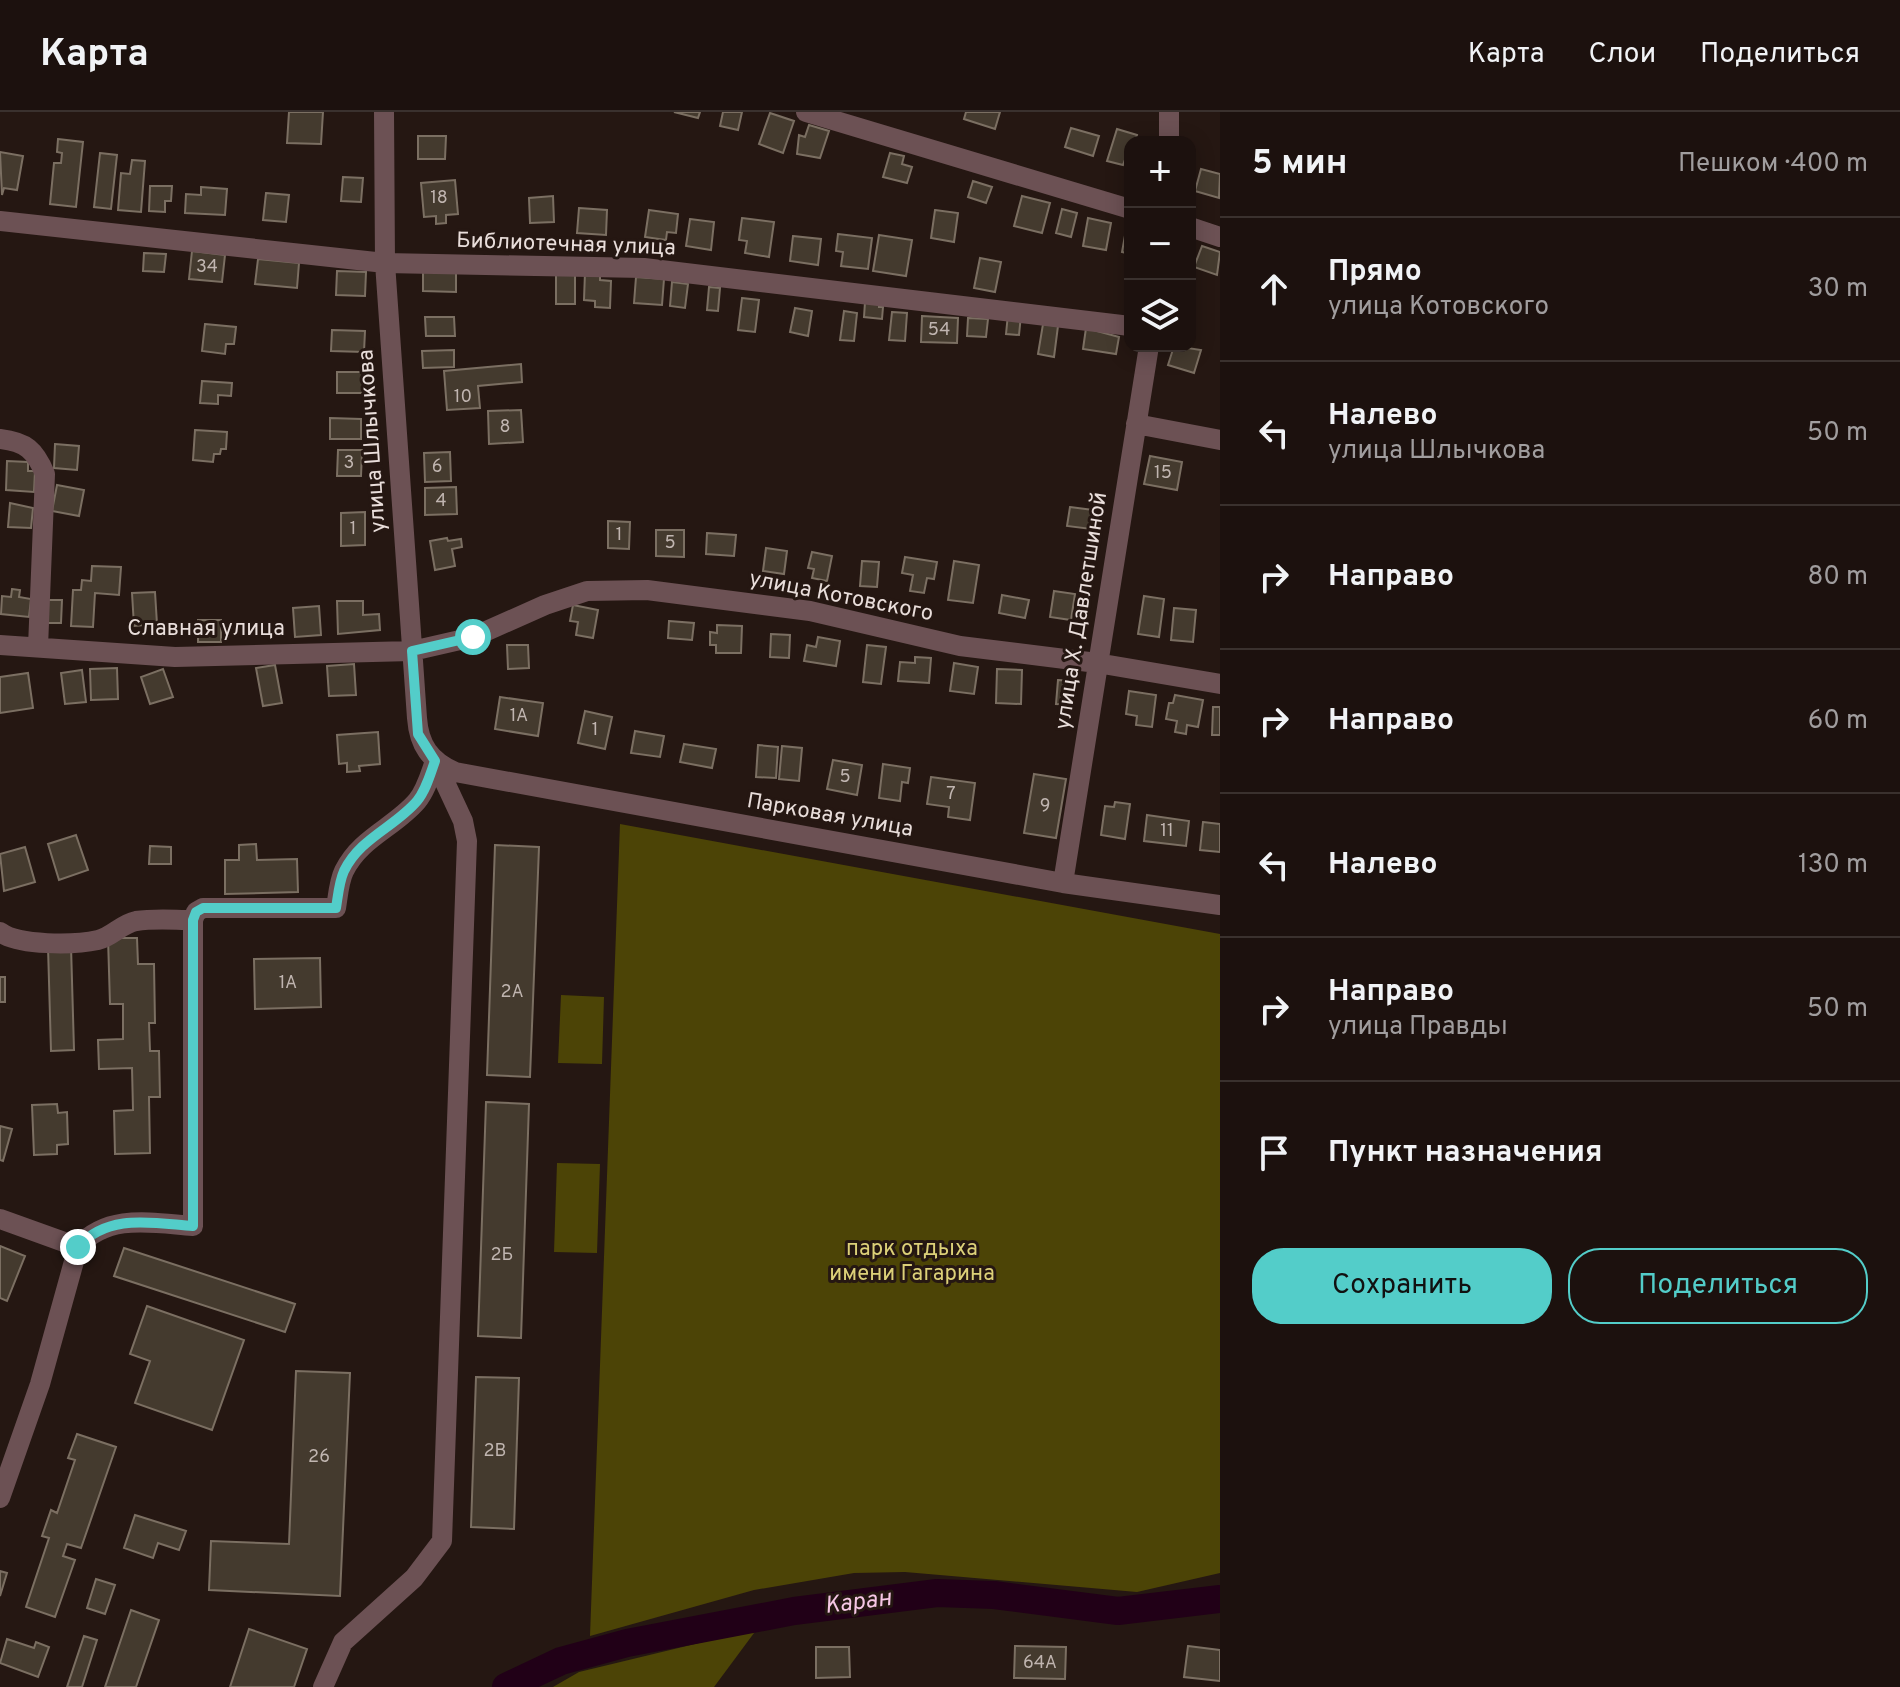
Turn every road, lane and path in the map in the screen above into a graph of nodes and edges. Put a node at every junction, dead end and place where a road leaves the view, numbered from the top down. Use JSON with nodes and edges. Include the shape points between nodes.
{"nodes":[{"id":1,"x":384,"y":112,"type":"edge"},
{"id":2,"x":806,"y":112,"type":"edge"},
{"id":3,"x":1169,"y":112,"type":"edge"},
{"id":4,"x":1169,"y":136,"type":"edge"},
{"id":5,"x":1127,"y":208,"type":"edge"},
{"id":6,"x":0,"y":221,"type":"edge"},
{"id":7,"x":1196,"y":229,"type":"edge"},
{"id":8,"x":1220,"y":237,"type":"edge"},
{"id":9,"x":385,"y":263,"type":"junction"},
{"id":10,"x":1124,"y":325,"type":"edge"},
{"id":11,"x":1148,"y":352,"type":"edge"},
{"id":12,"x":1136,"y":424,"type":"junction"},
{"id":13,"x":0,"y":439,"type":"edge"},
{"id":14,"x":1220,"y":440,"type":"edge"},
{"id":15,"x":0,"y":645,"type":"edge"},
{"id":16,"x":38,"y":647,"type":"junction"},
{"id":17,"x":412,"y":651,"type":"junction"},
{"id":18,"x":1097,"y":663,"type":"junction"},
{"id":19,"x":1220,"y":684,"type":"edge"},
{"id":20,"x":435,"y":761,"type":"junction"},
{"id":21,"x":1063,"y":883,"type":"junction"},
{"id":22,"x":1220,"y":905,"type":"edge"},
{"id":23,"x":193,"y":920,"type":"junction"},
{"id":24,"x":0,"y":932,"type":"edge"},
{"id":25,"x":0,"y":1219,"type":"edge"},
{"id":26,"x":78,"y":1247,"type":"junction"},
{"id":27,"x":0,"y":1498,"type":"edge"},
{"id":28,"x":323,"y":1687,"type":"edge"}],
"edges":[{"from":1,"to":9,"type":"street","name":"улица Шлычкова"},
{"from":2,"to":5,"type":"street"},
{"from":3,"to":4,"type":"street"},
{"from":6,"to":9,"type":"street","name":"Библиотечная улица"},
{"from":7,"to":8,"type":"street"},
{"from":9,"to":10,"type":"street","name":"Библиотечная улица","via":[[644,268]]},
{"from":9,"to":17,"type":"street","name":"улица Шлычкова"},
{"from":11,"to":12,"type":"street","name":"улица Х. Давлетшиной"},
{"from":12,"to":14,"type":"street"},
{"from":12,"to":18,"type":"street","name":"улица Х. Давлетшиной"},
{"from":13,"to":16,"type":"street","via":[[32,449],[45,474]]},
{"from":15,"to":16,"type":"street","name":"Славная улица"},
{"from":16,"to":17,"type":"street","name":"Славная улица","via":[[175,657]]},
{"from":17,"to":18,"type":"street","name":"улица Котовского","via":[[473,637],[587,591],[647,590],[810,611],[960,646]]},
{"from":17,"to":20,"type":"street","name":"улица Шлычкова","via":[[418,734]]},
{"from":18,"to":19,"type":"street","name":"улица Котовского"},
{"from":18,"to":21,"type":"street","name":"улица Х. Давлетшиной"},
{"from":20,"to":21,"type":"street","name":"Парковая улица","via":[[455,772]]},
{"from":20,"to":23,"type":"street","via":[[414,804],[353,857],[343,873],[336,908],[203,908]]},
{"from":20,"to":28,"type":"street","name":"улица Шлычкова","via":[[467,841],[442,1541],[414,1578],[343,1642]]},
{"from":21,"to":22,"type":"street","name":"Парковая улица"},
{"from":23,"to":24,"type":"street","via":[[136,921],[99,940],[26,942]]},
{"from":23,"to":26,"type":"street","via":[[193,1226],[115,1223],[90,1233]]},
{"from":25,"to":26,"type":"street"},
{"from":26,"to":27,"type":"street","via":[[40,1384]]}]}
